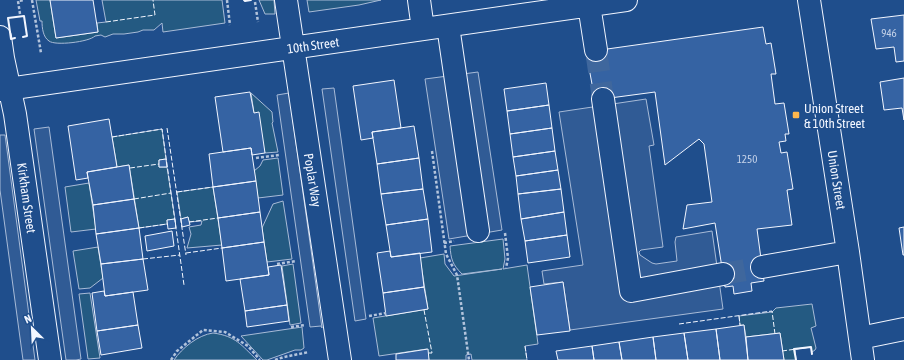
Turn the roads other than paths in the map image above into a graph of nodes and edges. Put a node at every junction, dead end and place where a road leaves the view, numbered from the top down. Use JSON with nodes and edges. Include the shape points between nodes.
{"nodes":[{"id":1,"x":286,"y":0,"type":"edge"},
{"id":2,"x":419,"y":0,"type":"edge"},
{"id":3,"x":626,"y":0,"type":"edge"},
{"id":4,"x":809,"y":0,"type":"edge"},
{"id":5,"x":593,"y":3,"type":"edge"},
{"id":6,"x":448,"y":26,"type":"junction"},
{"id":7,"x":423,"y":29,"type":"junction"},
{"id":8,"x":0,"y":37,"type":"edge"},
{"id":9,"x":293,"y":47,"type":"junction"},
{"id":10,"x":596,"y":50,"type":"tunnel mouth"},
{"id":11,"x":4,"y":90,"type":"edge"},
{"id":12,"x":603,"y":99,"type":"tunnel mouth"},
{"id":13,"x":478,"y":231,"type":"dead end"},
{"id":14,"x":848,"y":252,"type":"junction"},
{"id":15,"x":762,"y":267,"type":"tunnel mouth"},
{"id":16,"x":723,"y":274,"type":"tunnel mouth"},
{"id":17,"x":904,"y":329,"type":"edge"},
{"id":18,"x":860,"y":338,"type":"junction"},
{"id":19,"x":50,"y":360,"type":"edge"},
{"id":20,"x":340,"y":360,"type":"edge"},
{"id":21,"x":863,"y":360,"type":"edge"}],
"edges":[{"from":1,"to":9,"type":"street","name":"Poplar Way"},
{"from":2,"to":7,"type":"street"},
{"from":3,"to":5,"type":"street","name":"10th Street"},
{"from":4,"to":14,"type":"street","name":"Union Street"},
{"from":5,"to":6,"type":"street","name":"10th Street"},
{"from":5,"to":10,"type":"street"},
{"from":6,"to":7,"type":"street","name":"10th Street"},
{"from":6,"to":13,"type":"street"},
{"from":7,"to":9,"type":"street","name":"10th Street"},
{"from":8,"to":11,"type":"street","name":"Kirkham Street"},
{"from":9,"to":11,"type":"street","name":"10th Street"},
{"from":9,"to":20,"type":"street","name":"Poplar Way"},
{"from":11,"to":19,"type":"street","name":"Kirkham Street","via":[[14,114]]},
{"from":12,"to":16,"type":"street","via":[[631,291]]},
{"from":14,"to":15,"type":"street"},
{"from":14,"to":18,"type":"street","name":"Union Street"},
{"from":17,"to":18,"type":"street"},
{"from":18,"to":21,"type":"street","name":"Union Street"}]}
